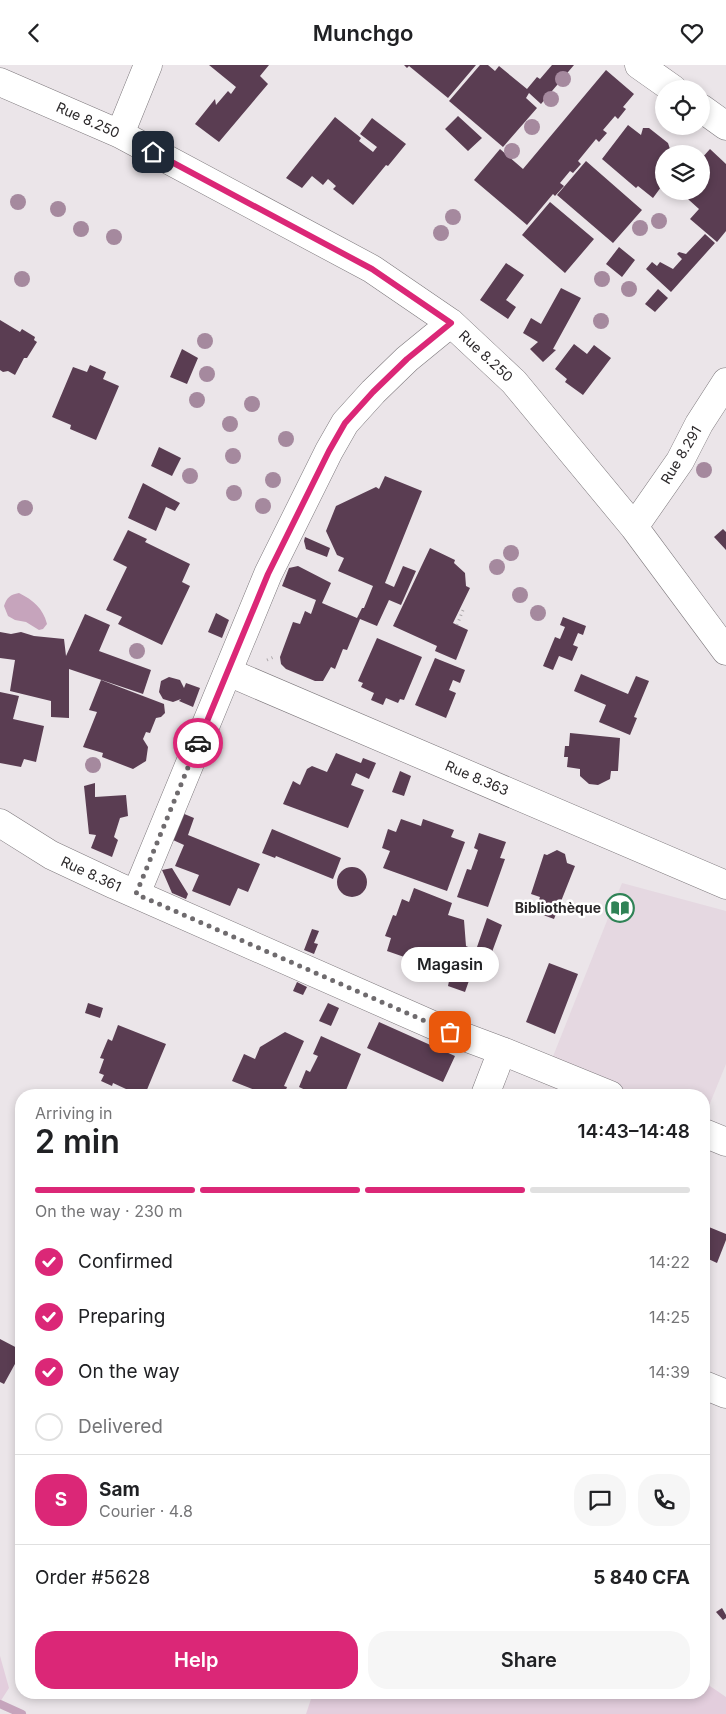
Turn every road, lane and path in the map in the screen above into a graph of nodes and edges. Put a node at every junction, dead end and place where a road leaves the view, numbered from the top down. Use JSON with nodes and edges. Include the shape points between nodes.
{"nodes":[{"id":1,"x":148,"y":65,"type":"edge"},
{"id":2,"x":639,"y":65,"type":"edge"},
{"id":3,"x":660,"y":80,"type":"edge"},
{"id":4,"x":0,"y":82,"type":"edge"},
{"id":5,"x":710,"y":114,"type":"edge"},
{"id":6,"x":726,"y":126,"type":"edge"},
{"id":7,"x":120,"y":134,"type":"junction"},
{"id":8,"x":451,"y":323,"type":"junction"},
{"id":9,"x":726,"y":381,"type":"edge"},
{"id":10,"x":634,"y":527,"type":"junction"},
{"id":11,"x":463,"y":610,"type":"dead end"},
{"id":12,"x":457,"y":625,"type":"dead end"},
{"id":13,"x":726,"y":651,"type":"edge"},
{"id":14,"x":276,"y":656,"type":"dead end"},
{"id":15,"x":267,"y":660,"type":"dead end"},
{"id":16,"x":228,"y":672,"type":"junction"},
{"id":17,"x":0,"y":823,"type":"edge"},
{"id":18,"x":726,"y":885,"type":"edge"},
{"id":19,"x":136,"y":894,"type":"junction"},
{"id":20,"x":502,"y":1051,"type":"junction"},
{"id":21,"x":487,"y":1089,"type":"edge"},
{"id":22,"x":595,"y":1089,"type":"edge"},
{"id":23,"x":710,"y":1135,"type":"edge"},
{"id":24,"x":726,"y":1142,"type":"edge"},
{"id":25,"x":710,"y":1387,"type":"edge"},
{"id":26,"x":726,"y":1394,"type":"edge"}],
"edges":[{"from":1,"to":7,"type":"street"},
{"from":2,"to":3,"type":"street"},
{"from":4,"to":7,"type":"street","name":"Rue 8.250"},
{"from":5,"to":6,"type":"street"},
{"from":7,"to":8,"type":"street","name":"Rue 8.250","via":[[372,269]]},
{"from":8,"to":10,"type":"street","name":"Rue 8.250","via":[[514,382]]},
{"from":8,"to":16,"type":"street","via":[[400,366],[345,423],[268,574]]},
{"from":9,"to":10,"type":"street","name":"Rue 8.291","via":[[680,461]]},
{"from":10,"to":13,"type":"street","name":"Rue 8.250"},
{"from":11,"to":12,"type":"path"},
{"from":14,"to":15,"type":"path"},
{"from":16,"to":18,"type":"street","name":"Rue 8.363"},
{"from":16,"to":19,"type":"street"},
{"from":17,"to":19,"type":"street","name":"Rue 8.361","via":[[51,855]]},
{"from":19,"to":20,"type":"street","name":"Rue 8.361","via":[[435,1026]]},
{"from":20,"to":21,"type":"street"},
{"from":20,"to":22,"type":"street","name":"Rue 8.361"},
{"from":23,"to":24,"type":"street"},
{"from":25,"to":26,"type":"street"}]}
